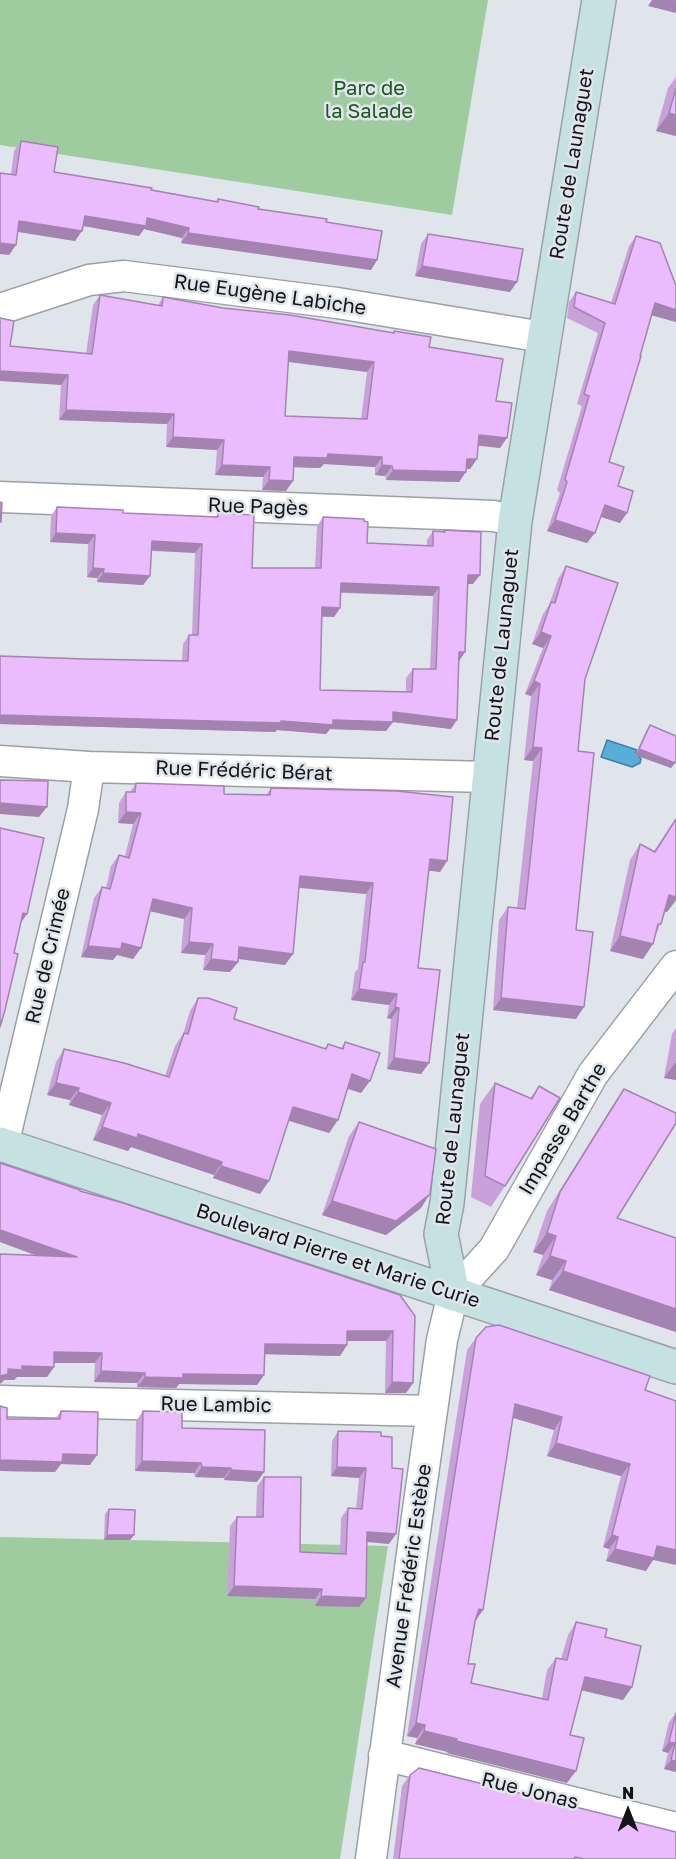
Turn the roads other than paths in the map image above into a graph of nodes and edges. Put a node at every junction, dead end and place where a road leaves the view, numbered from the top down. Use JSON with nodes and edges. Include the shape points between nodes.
{"nodes":[{"id":1,"x":599,"y":0,"type":"edge"},
{"id":2,"x":0,"y":309,"type":"edge"},
{"id":3,"x":543,"y":337,"type":"junction"},
{"id":4,"x":0,"y":497,"type":"edge"},
{"id":5,"x":515,"y":521,"type":"junction"},
{"id":6,"x":0,"y":761,"type":"edge"},
{"id":7,"x":89,"y":766,"type":"junction"},
{"id":8,"x":488,"y":777,"type":"junction"},
{"id":9,"x":676,"y":966,"type":"edge"},
{"id":10,"x":2,"y":1145,"type":"edge"},
{"id":11,"x":453,"y":1294,"type":"junction"},
{"id":12,"x":676,"y":1367,"type":"edge"},
{"id":13,"x":0,"y":1401,"type":"edge"},
{"id":14,"x":432,"y":1411,"type":"junction"},
{"id":15,"x":384,"y":1755,"type":"junction"},
{"id":16,"x":676,"y":1828,"type":"edge"},
{"id":17,"x":371,"y":1859,"type":"edge"}],
"edges":[{"from":1,"to":3,"type":"main road","name":"Route de Launaguet"},
{"from":2,"to":3,"type":"street","name":"Rue Eugène Labiche","via":[[89,280],[124,276],[337,303]]},
{"from":3,"to":5,"type":"main road","name":"Route de Launaguet"},
{"from":4,"to":5,"type":"street","name":"Rue Pagès","via":[[494,516]]},
{"from":5,"to":8,"type":"main road","name":"Route de Launaguet"},
{"from":6,"to":7,"type":"street","name":"Rue Frédéric Bérat"},
{"from":7,"to":8,"type":"street","name":"Rue Frédéric Bérat"},
{"from":7,"to":10,"type":"street","name":"Rue de Crimée","via":[[83,809]]},
{"from":8,"to":11,"type":"main road","name":"Route de Launaguet","via":[[441,1233]]},
{"from":9,"to":11,"type":"street","name":"Impasse Barthe","via":[[593,1074],[494,1249]]},
{"from":10,"to":11,"type":"main road","name":"Boulevard Pierre et Marie Curie"},
{"from":11,"to":12,"type":"main road","name":"Boulevard Pierre et Marie Curie"},
{"from":11,"to":14,"type":"street","name":"Avenue Frédéric Estèbe"},
{"from":13,"to":14,"type":"street","name":"Rue Lambic"},
{"from":14,"to":15,"type":"street","name":"Avenue Frédéric Estèbe"},
{"from":15,"to":16,"type":"street","name":"Rue Jonas"},
{"from":15,"to":17,"type":"street","name":"Avenue Frédéric Estèbe"}]}
